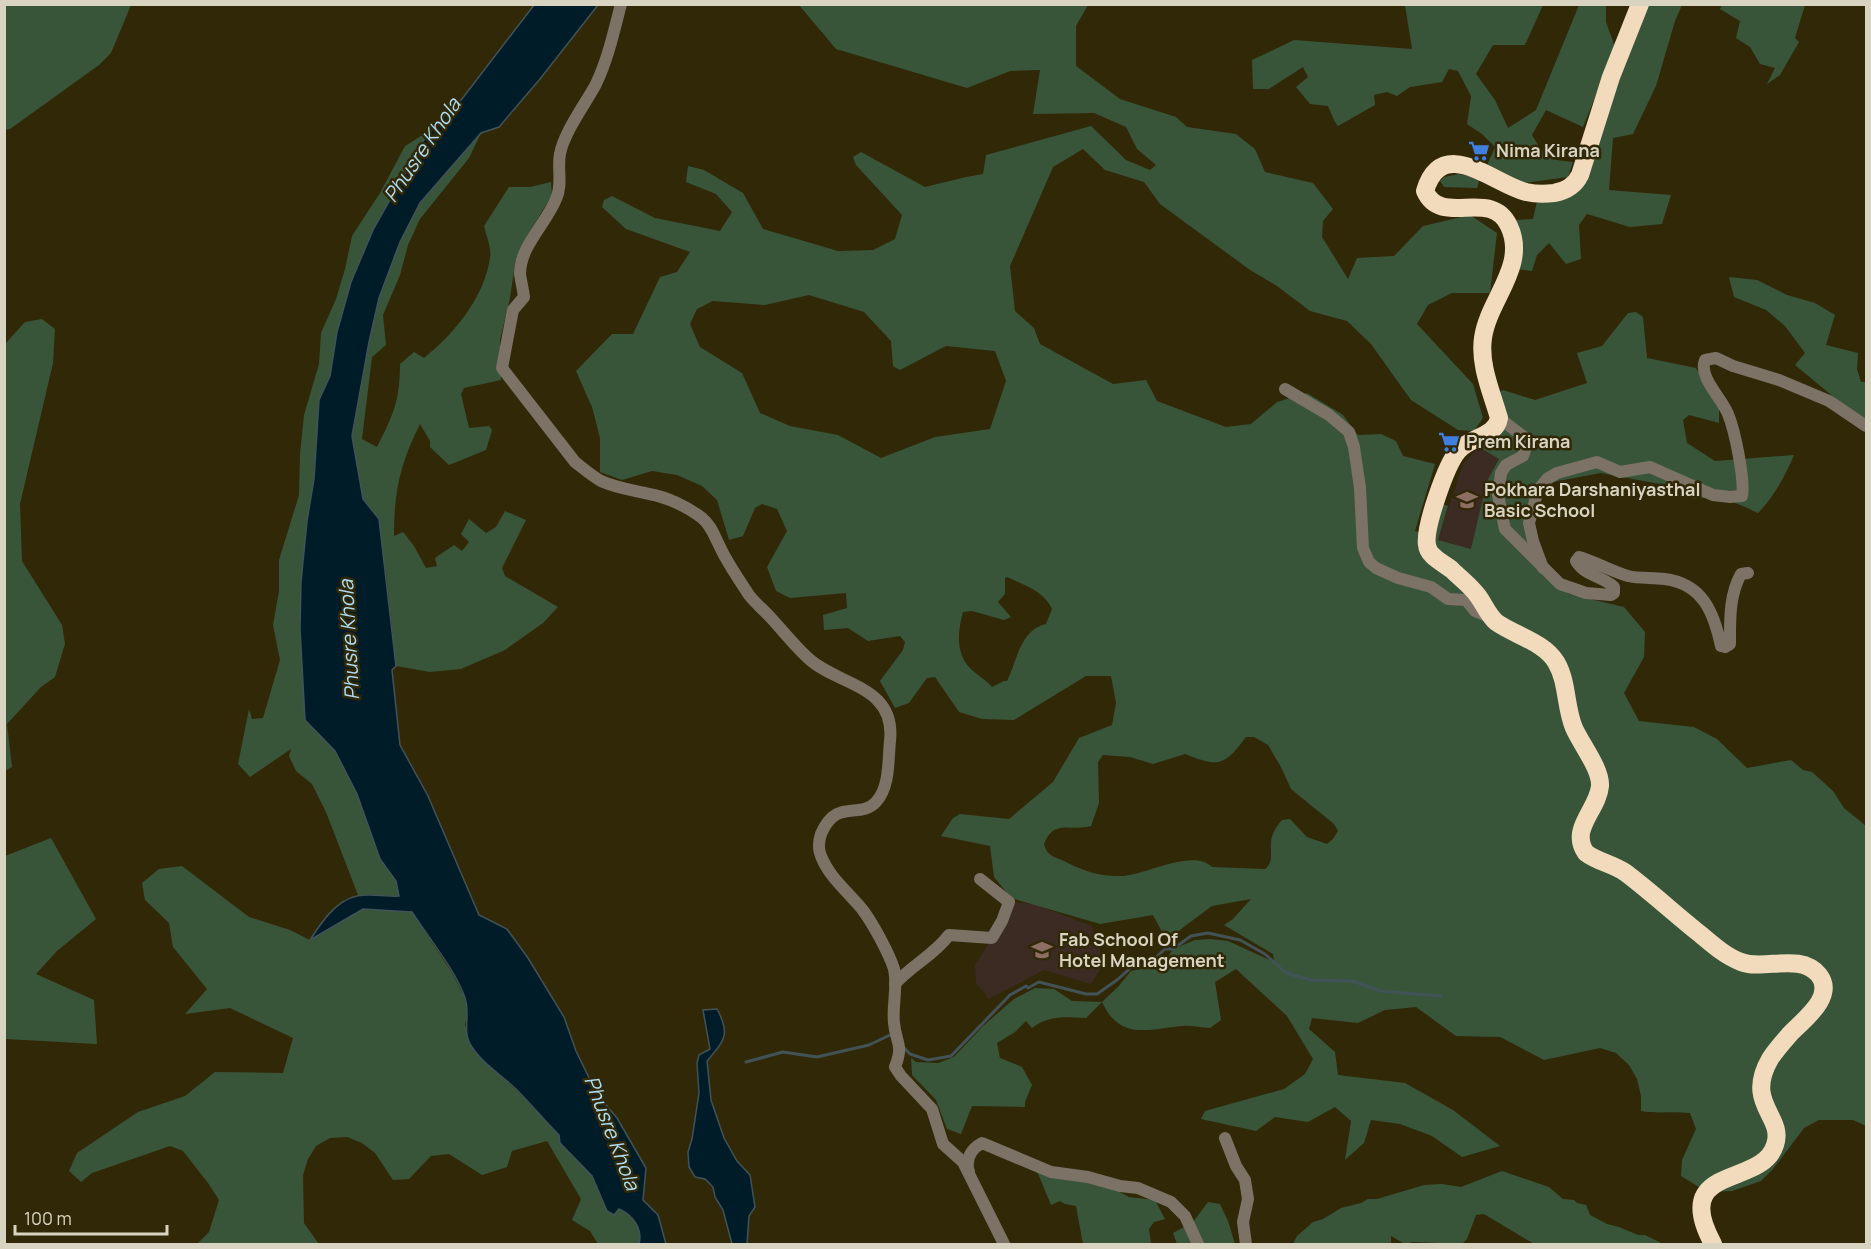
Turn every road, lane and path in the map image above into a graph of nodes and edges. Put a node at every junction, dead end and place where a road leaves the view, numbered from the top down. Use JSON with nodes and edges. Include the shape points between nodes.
{"nodes":[{"id":1,"x":621,"y":4,"type":"edge"},
{"id":2,"x":1640,"y":4,"type":"edge"},
{"id":3,"x":1285,"y":390,"type":"dead end"},
{"id":4,"x":1499,"y":418,"type":"junction"},
{"id":5,"x":1866,"y":426,"type":"edge"},
{"id":6,"x":1543,"y":568,"type":"junction"},
{"id":7,"x":1748,"y":573,"type":"dead end"},
{"id":8,"x":1493,"y":619,"type":"junction"},
{"id":9,"x":980,"y":879,"type":"dead end"},
{"id":10,"x":895,"y":984,"type":"junction"},
{"id":11,"x":1225,"y":1138,"type":"dead end"},
{"id":12,"x":971,"y":1176,"type":"junction"},
{"id":13,"x":1004,"y":1245,"type":"edge"},
{"id":14,"x":1198,"y":1245,"type":"edge"},
{"id":15,"x":1246,"y":1245,"type":"edge"},
{"id":16,"x":1713,"y":1245,"type":"edge"}],
"edges":[{"from":1,"to":10,"type":"street","via":[[597,82],[560,153],[557,199],[522,261],[524,297],[513,310],[502,368],[575,462],[589,473],[602,481],[659,497],[703,519],[750,597],[797,647],[810,660],[870,694],[889,715],[885,785],[876,801],[868,807],[835,814],[819,838],[826,868],[875,928],[894,969]]},
{"from":2,"to":4,"type":"highway","via":[[1611,77],[1580,175],[1572,185],[1556,193],[1527,192],[1460,164],[1446,165],[1432,173],[1427,183],[1425,191],[1435,205],[1483,207],[1499,214],[1515,241],[1512,265],[1482,341],[1484,369]]},
{"from":3,"to":8,"type":"street","via":[[1329,415],[1349,432],[1360,488],[1363,548],[1369,562],[1398,578],[1431,587],[1448,599],[1466,600],[1475,611]]},
{"from":4,"to":6,"type":"street","via":[[1524,437],[1526,447],[1523,456],[1506,465],[1501,473],[1501,517],[1505,529]]},
{"from":4,"to":8,"type":"highway","via":[[1494,429],[1467,442],[1456,453],[1445,473],[1426,538],[1430,553],[1476,593]]},
{"from":5,"to":6,"type":"street","via":[[1828,401],[1779,380],[1716,358],[1705,360],[1705,374],[1728,414],[1735,439],[1743,496],[1713,495],[1650,467],[1620,472],[1597,462],[1557,473],[1538,490],[1529,523]]},
{"from":6,"to":7,"type":"street","via":[[1560,584],[1604,596],[1614,593],[1614,587],[1579,567],[1576,561],[1580,557],[1629,576],[1667,579],[1692,588],[1715,619],[1721,646],[1725,647],[1730,644],[1733,591],[1741,574]]},
{"from":8,"to":16,"type":"highway","via":[[1552,656],[1562,675],[1574,728],[1600,783],[1596,802],[1580,832],[1586,853],[1625,873],[1736,960],[1752,965],[1806,966],[1821,979],[1823,992],[1818,1004],[1779,1047],[1762,1077],[1762,1097],[1775,1128],[1775,1145],[1756,1166],[1712,1186],[1703,1200],[1703,1222]]},
{"from":9,"to":10,"type":"street","via":[[1009,902],[992,938],[949,936]]},
{"from":10,"to":12,"type":"street","via":[[894,1024],[900,1042],[895,1067],[932,1108],[943,1144],[963,1162]]},
{"from":11,"to":15,"type":"street","via":[[1245,1180]]},
{"from":12,"to":13,"type":"street"},
{"from":12,"to":14,"type":"street","via":[[967,1165],[971,1151],[982,1143],[1051,1172],[1138,1188],[1171,1202],[1185,1216]]}]}
